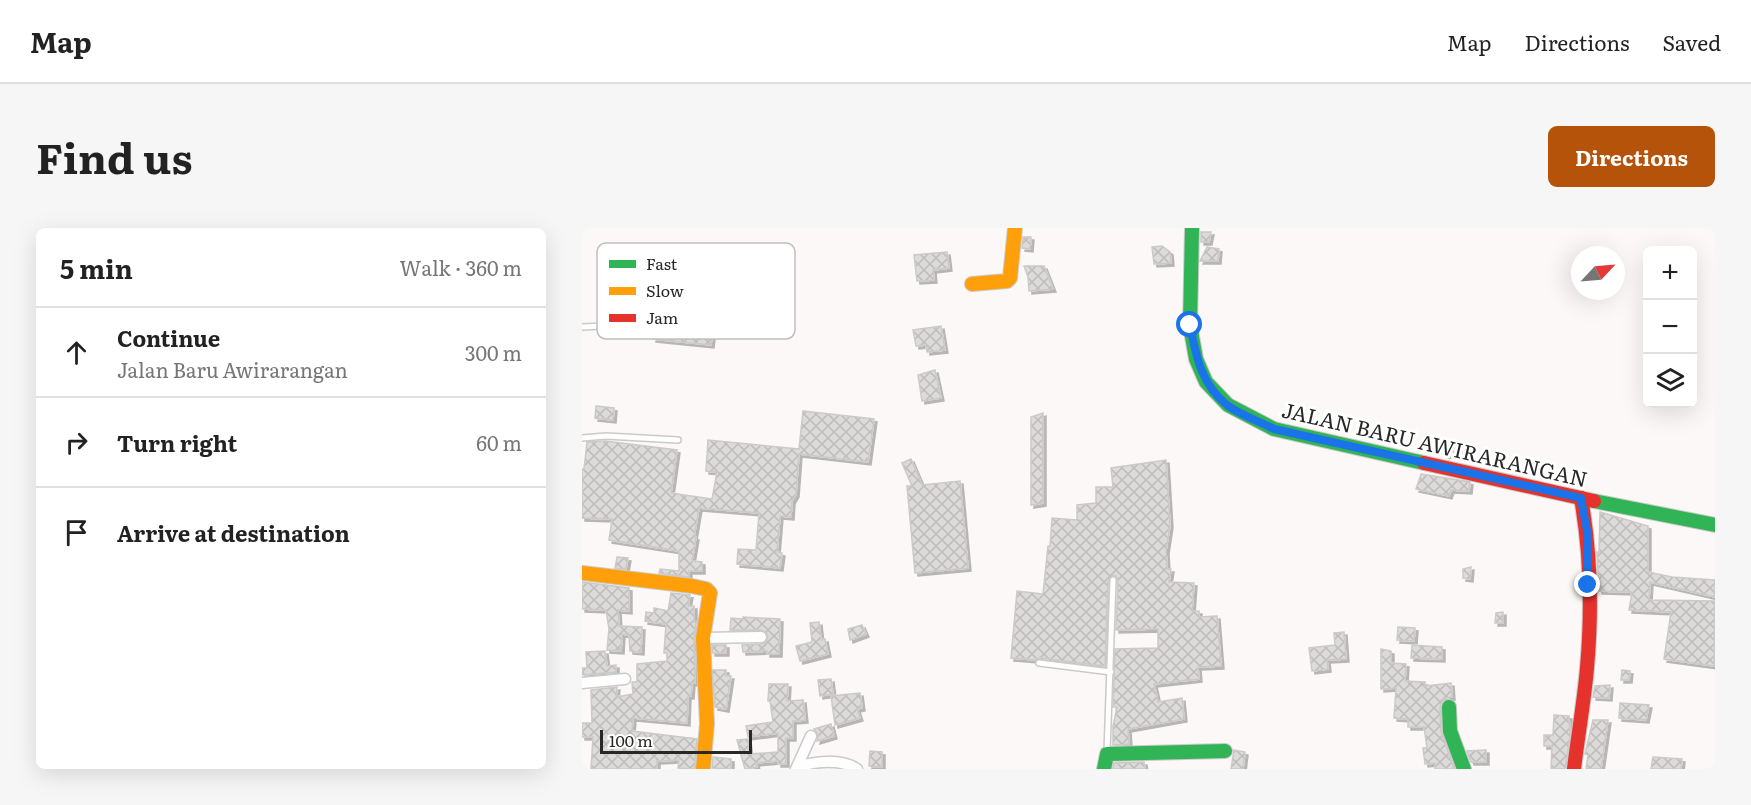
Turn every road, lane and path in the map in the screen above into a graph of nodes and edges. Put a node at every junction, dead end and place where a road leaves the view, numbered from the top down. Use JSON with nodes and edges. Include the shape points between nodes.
{"nodes":[{"id":1,"x":1016,"y":228,"type":"edge"},
{"id":2,"x":1192,"y":228,"type":"edge"},
{"id":3,"x":972,"y":284,"type":"dead end"},
{"id":4,"x":597,"y":326,"type":"edge"},
{"id":5,"x":582,"y":327,"type":"edge"},
{"id":6,"x":582,"y":438,"type":"edge"},
{"id":7,"x":678,"y":440,"type":"dead end"},
{"id":8,"x":1581,"y":498,"type":"junction"},
{"id":9,"x":1715,"y":525,"type":"edge"},
{"id":10,"x":582,"y":573,"type":"edge"},
{"id":11,"x":1113,"y":580,"type":"dead end"},
{"id":12,"x":703,"y":638,"type":"junction"},
{"id":13,"x":761,"y":638,"type":"dead end"},
{"id":14,"x":1039,"y":663,"type":"dead end"},
{"id":15,"x":1111,"y":672,"type":"junction"},
{"id":16,"x":625,"y":679,"type":"dead end"},
{"id":17,"x":582,"y":683,"type":"edge"},
{"id":18,"x":1449,"y":707,"type":"dead end"},
{"id":19,"x":811,"y":736,"type":"dead end"},
{"id":20,"x":1225,"y":751,"type":"dead end"},
{"id":21,"x":1107,"y":754,"type":"junction"},
{"id":22,"x":797,"y":768,"type":"edge"},
{"id":23,"x":703,"y":769,"type":"edge"},
{"id":24,"x":856,"y":769,"type":"edge"},
{"id":25,"x":1104,"y":769,"type":"edge"},
{"id":26,"x":1464,"y":769,"type":"edge"},
{"id":27,"x":1574,"y":769,"type":"edge"}],
"edges":[{"from":1,"to":3,"type":"street","via":[[1010,278]]},
{"from":2,"to":8,"type":"street","name":"JALAN BARU AWIRARANGAN","via":[[1190,325],[1196,359],[1206,382],[1228,405],[1274,429]]},
{"from":4,"to":5,"type":"lane"},
{"from":6,"to":7,"type":"lane"},
{"from":8,"to":9,"type":"street","name":"JALAN BARU AWIRARANGAN"},
{"from":8,"to":27,"type":"street","via":[[1587,531],[1589,638]]},
{"from":10,"to":12,"type":"street","via":[[708,590]]},
{"from":11,"to":15,"type":"lane"},
{"from":12,"to":13,"type":"street"},
{"from":12,"to":23,"type":"street","via":[[707,724]]},
{"from":14,"to":15,"type":"lane"},
{"from":15,"to":21,"type":"lane"},
{"from":16,"to":17,"type":"street"},
{"from":18,"to":26,"type":"street","via":[[1450,731]]},
{"from":19,"to":22,"type":"street"},
{"from":20,"to":21,"type":"street"},
{"from":21,"to":25,"type":"street"},
{"from":22,"to":24,"type":"street","via":[[816,762],[840,763]]}]}
